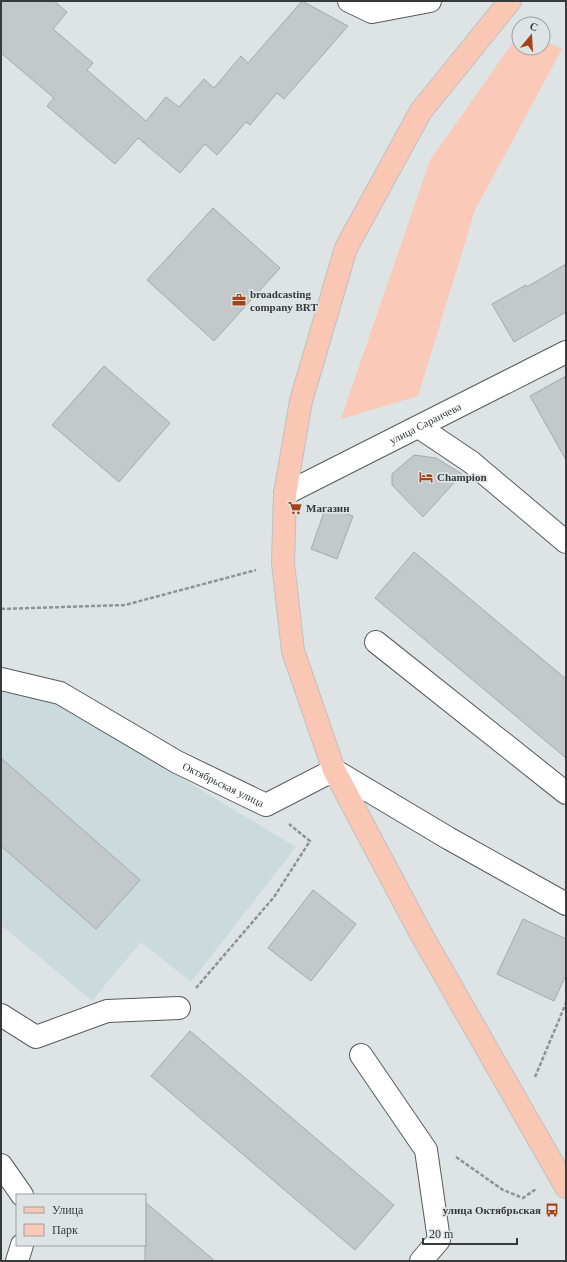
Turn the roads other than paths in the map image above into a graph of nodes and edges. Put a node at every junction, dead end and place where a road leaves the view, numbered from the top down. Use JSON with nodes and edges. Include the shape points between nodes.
{"nodes":[{"id":1,"x":349,"y":1,"type":"edge"},
{"id":2,"x":430,"y":1,"type":"edge"},
{"id":3,"x":510,"y":1,"type":"edge"},
{"id":4,"x":566,"y":352,"type":"edge"},
{"id":5,"x":419,"y":427,"type":"junction"},
{"id":6,"x":285,"y":494,"type":"junction"},
{"id":7,"x":566,"y":542,"type":"edge"},
{"id":8,"x":376,"y":642,"type":"dead end"},
{"id":9,"x":1,"y":679,"type":"edge"},
{"id":10,"x":334,"y":770,"type":"junction"},
{"id":11,"x":566,"y":793,"type":"edge"},
{"id":12,"x":566,"y":904,"type":"edge"},
{"id":13,"x":179,"y":1008,"type":"road end"},
{"id":14,"x":1,"y":1015,"type":"edge"},
{"id":15,"x":361,"y":1056,"type":"dead end"},
{"id":16,"x":1,"y":1165,"type":"edge"},
{"id":17,"x":562,"y":1181,"type":"edge"},
{"id":18,"x":21,"y":1194,"type":"edge"},
{"id":19,"x":22,"y":1246,"type":"edge"},
{"id":20,"x":17,"y":1261,"type":"edge"},
{"id":21,"x":421,"y":1261,"type":"edge"}],
"edges":[{"from":1,"to":2,"type":"street","via":[[372,12]]},
{"from":3,"to":6,"type":"main road","via":[[421,112],[346,248],[301,401]]},
{"from":4,"to":5,"type":"street","name":"улица Саранчева"},
{"from":5,"to":6,"type":"street","name":"улица Саранчева"},
{"from":5,"to":7,"type":"street","via":[[471,462]]},
{"from":6,"to":10,"type":"main road","via":[[283,563],[293,651]]},
{"from":8,"to":11,"type":"street"},
{"from":9,"to":10,"type":"street","name":"Октябрьская улица","via":[[60,693],[177,762],[266,805]]},
{"from":10,"to":12,"type":"street"},
{"from":10,"to":17,"type":"main road","via":[[420,932]]},
{"from":13,"to":14,"type":"street","via":[[106,1011],[36,1037]]},
{"from":15,"to":21,"type":"street","via":[[426,1150],[439,1240]]},
{"from":16,"to":18,"type":"street"},
{"from":19,"to":20,"type":"street"}]}
